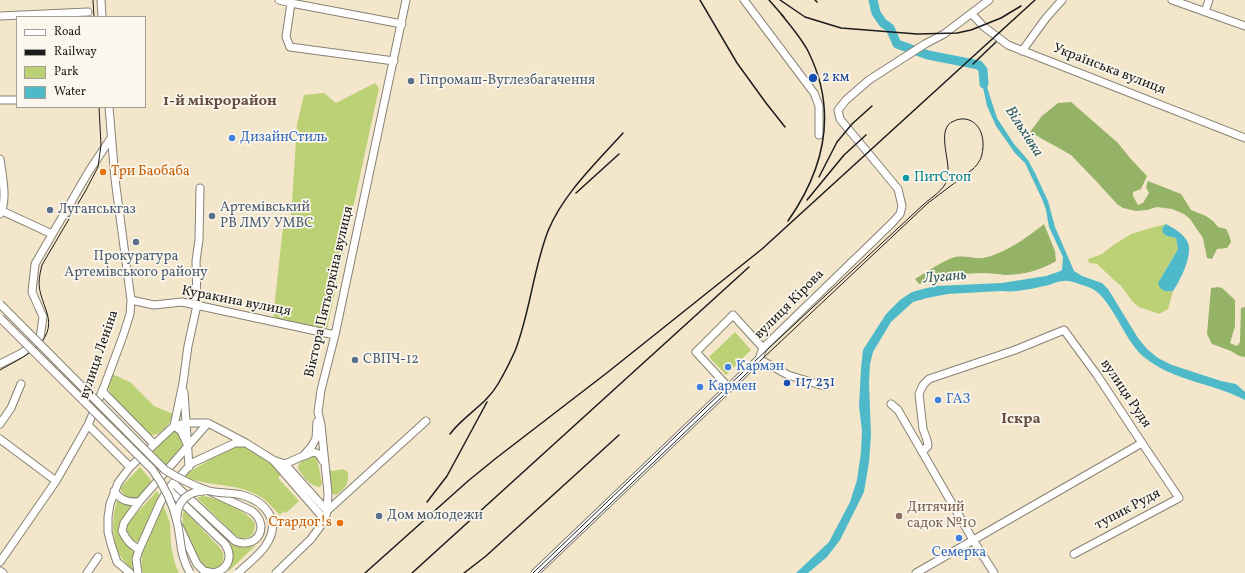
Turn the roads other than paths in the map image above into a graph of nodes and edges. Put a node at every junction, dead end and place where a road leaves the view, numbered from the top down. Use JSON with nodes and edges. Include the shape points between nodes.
{"nodes":[{"id":1,"x":101,"y":0,"type":"edge"},
{"id":2,"x":279,"y":0,"type":"edge"},
{"id":3,"x":406,"y":0,"type":"edge"},
{"id":4,"x":744,"y":0,"type":"edge"},
{"id":5,"x":988,"y":0,"type":"edge"},
{"id":6,"x":1062,"y":0,"type":"edge"},
{"id":7,"x":1172,"y":0,"type":"edge"},
{"id":8,"x":1209,"y":0,"type":"edge"},
{"id":9,"x":291,"y":3,"type":"junction"},
{"id":10,"x":88,"y":12,"type":"dead end"},
{"id":11,"x":1205,"y":12,"type":"junction"},
{"id":12,"x":972,"y":14,"type":"junction"},
{"id":13,"x":0,"y":16,"type":"edge"},
{"id":14,"x":102,"y":16,"type":"edge"},
{"id":15,"x":402,"y":24,"type":"junction"},
{"id":16,"x":1245,"y":26,"type":"edge"},
{"id":17,"x":1022,"y":51,"type":"junction"},
{"id":18,"x":394,"y":61,"type":"junction"},
{"id":19,"x":0,"y":100,"type":"edge"},
{"id":20,"x":16,"y":100,"type":"edge"},
{"id":21,"x":109,"y":108,"type":"edge"},
{"id":22,"x":819,"y":135,"type":"dead end"},
{"id":23,"x":111,"y":138,"type":"junction"},
{"id":24,"x":1245,"y":138,"type":"edge"},
{"id":25,"x":0,"y":159,"type":"edge"},
{"id":26,"x":200,"y":188,"type":"dead end"},
{"id":27,"x":1,"y":212,"type":"edge"},
{"id":28,"x":52,"y":234,"type":"junction"},
{"id":29,"x":131,"y":300,"type":"junction"},
{"id":30,"x":0,"y":304,"type":"edge"},
{"id":31,"x":197,"y":305,"type":"junction"},
{"id":32,"x":0,"y":318,"type":"edge"},
{"id":33,"x":335,"y":335,"type":"junction"},
{"id":34,"x":763,"y":348,"type":"junction"},
{"id":35,"x":759,"y":359,"type":"junction"},
{"id":36,"x":0,"y":364,"type":"edge"},
{"id":37,"x":183,"y":383,"type":"junction"},
{"id":38,"x":21,"y":384,"type":"dead end"},
{"id":39,"x":824,"y":386,"type":"dead end"},
{"id":40,"x":729,"y":388,"type":"junction"},
{"id":41,"x":102,"y":391,"type":"junction"},
{"id":42,"x":891,"y":404,"type":"dead end"},
{"id":43,"x":318,"y":412,"type":"junction"},
{"id":44,"x":426,"y":421,"type":"dead end"},
{"id":45,"x":186,"y":423,"type":"junction"},
{"id":46,"x":208,"y":423,"type":"junction"},
{"id":47,"x":0,"y":424,"type":"edge"},
{"id":48,"x":88,"y":425,"type":"junction"},
{"id":49,"x":174,"y":426,"type":"junction"},
{"id":50,"x":0,"y":439,"type":"edge"},
{"id":51,"x":246,"y":443,"type":"junction"},
{"id":52,"x":1142,"y":443,"type":"junction"},
{"id":53,"x":154,"y":444,"type":"junction"},
{"id":54,"x":188,"y":446,"type":"junction"},
{"id":55,"x":922,"y":452,"type":"junction"},
{"id":56,"x":303,"y":456,"type":"junction"},
{"id":57,"x":273,"y":460,"type":"junction"},
{"id":58,"x":324,"y":463,"type":"junction"},
{"id":59,"x":286,"y":464,"type":"junction"},
{"id":60,"x":130,"y":467,"type":"junction"},
{"id":61,"x":189,"y":467,"type":"junction"},
{"id":62,"x":56,"y":481,"type":"junction"},
{"id":63,"x":171,"y":486,"type":"junction"},
{"id":64,"x":114,"y":491,"type":"junction"},
{"id":65,"x":208,"y":491,"type":"junction"},
{"id":66,"x":139,"y":502,"type":"junction"},
{"id":67,"x":327,"y":511,"type":"junction"},
{"id":68,"x":325,"y":520,"type":"junction"},
{"id":69,"x":177,"y":522,"type":"junction"},
{"id":70,"x":973,"y":540,"type":"junction"},
{"id":71,"x":139,"y":550,"type":"junction"},
{"id":72,"x":1074,"y":554,"type":"dead end"},
{"id":73,"x":98,"y":557,"type":"dead end"},
{"id":74,"x":0,"y":562,"type":"edge"},
{"id":75,"x":0,"y":571,"type":"edge"},
{"id":76,"x":3,"y":573,"type":"edge"},
{"id":77,"x":87,"y":573,"type":"edge"},
{"id":78,"x":130,"y":573,"type":"edge"},
{"id":79,"x":138,"y":573,"type":"edge"},
{"id":80,"x":190,"y":573,"type":"edge"},
{"id":81,"x":214,"y":573,"type":"edge"},
{"id":82,"x":238,"y":573,"type":"edge"},
{"id":83,"x":276,"y":573,"type":"edge"},
{"id":84,"x":535,"y":573,"type":"edge"},
{"id":85,"x":916,"y":573,"type":"edge"},
{"id":86,"x":994,"y":573,"type":"edge"}],
"edges":[{"from":1,"to":14,"type":"street"},
{"from":2,"to":9,"type":"street"},
{"from":3,"to":15,"type":"street","name":"Віктора Пятьоркіна вулиця"},
{"from":4,"to":22,"type":"street","via":[[814,93],[819,106]]},
{"from":5,"to":12,"type":"street"},
{"from":6,"to":17,"type":"street"},
{"from":7,"to":11,"type":"street"},
{"from":8,"to":11,"type":"street"},
{"from":9,"to":15,"type":"street"},
{"from":9,"to":18,"type":"street","via":[[286,37],[290,47]]},
{"from":10,"to":13,"type":"street"},
{"from":11,"to":16,"type":"street"},
{"from":12,"to":17,"type":"street","name":"Українська вулиця","via":[[1008,45]]},
{"from":12,"to":34,"type":"street","name":"вулиця Кірова","via":[[869,80],[838,110],[840,119],[898,189],[902,206],[900,214]]},
{"from":15,"to":18,"type":"street","name":"Віктора Пятьоркіна вулиця"},
{"from":17,"to":24,"type":"street","name":"Українська вулиця"},
{"from":18,"to":33,"type":"street","name":"Віктора Пятьоркіна вулиця"},
{"from":19,"to":20,"type":"street"},
{"from":21,"to":23,"type":"street","name":"вулиця Леніна"},
{"from":23,"to":28,"type":"street"},
{"from":23,"to":29,"type":"street","name":"вулиця Леніна"},
{"from":25,"to":27,"type":"street","via":[[4,197]]},
{"from":26,"to":31,"type":"street","via":[[196,261]]},
{"from":27,"to":28,"type":"street"},
{"from":28,"to":36,"type":"street","via":[[35,264],[32,292],[43,317],[40,338],[22,353]]},
{"from":29,"to":31,"type":"street","name":"Куракина вулиця","via":[[154,305],[182,302]]},
{"from":29,"to":41,"type":"street","name":"вулиця Леніна","via":[[130,314]]},
{"from":30,"to":65,"type":"street","bridge":true,"via":[[157,463],[178,477]]},
{"from":31,"to":33,"type":"street","name":"Куракина вулиця"},
{"from":31,"to":37,"type":"street"},
{"from":32,"to":69,"type":"street","bridge":true,"via":[[152,469],[163,486]]},
{"from":33,"to":43,"type":"street","name":"Віктора Пятьоркіна вулиця"},
{"from":34,"to":35,"type":"street","name":"вулиця Кірова"},
{"from":34,"to":40,"type":"street","via":[[733,315],[696,352]]},
{"from":35,"to":39,"type":"street","via":[[788,375]]},
{"from":35,"to":40,"type":"street","name":"вулиця Кірова"},
{"from":37,"to":45,"type":"street"},
{"from":37,"to":49,"type":"street"},
{"from":38,"to":47,"type":"street","via":[[11,408]]},
{"from":40,"to":84,"type":"street","name":"вулиця Кірова"},
{"from":41,"to":48,"type":"street","name":"вулиця Леніна"},
{"from":41,"to":53,"type":"street"},
{"from":42,"to":55,"type":"street","via":[[898,410]]},
{"from":43,"to":56,"type":"street","via":[[316,438]]},
{"from":43,"to":58,"type":"street","name":"Віктора Пятьоркіна вулиця"},
{"from":44,"to":67,"type":"street"},
{"from":45,"to":46,"type":"street"},
{"from":45,"to":49,"type":"street"},
{"from":45,"to":54,"type":"street"},
{"from":46,"to":51,"type":"street"},
{"from":46,"to":54,"type":"street"},
{"from":48,"to":60,"type":"street"},
{"from":48,"to":62,"type":"street","name":"вулиця Леніна"},
{"from":49,"to":53,"type":"street"},
{"from":49,"to":54,"type":"street","via":[[181,431]]},
{"from":50,"to":62,"type":"street"},
{"from":51,"to":57,"type":"street"},
{"from":51,"to":61,"type":"street","via":[[227,446],[192,463]]},
{"from":52,"to":55,"type":"street","name":"вулиця Рудя","via":[[1097,374],[1064,330],[1015,350],[929,379],[919,394],[922,429],[928,446]]},
{"from":52,"to":70,"type":"street","name":"вулиця Рудя"},
{"from":52,"to":72,"type":"street","name":"тупик Рудя","via":[[1179,498]]},
{"from":53,"to":60,"type":"street"},
{"from":54,"to":61,"type":"street"},
{"from":54,"to":66,"type":"street"},
{"from":55,"to":70,"type":"street"},
{"from":56,"to":58,"type":"street","via":[[313,452],[319,454]]},
{"from":56,"to":59,"type":"street"},
{"from":57,"to":59,"type":"street"},
{"from":57,"to":68,"type":"street"},
{"from":58,"to":67,"type":"street","name":"Віктора Пятьоркіна вулиця","via":[[328,493]]},
{"from":59,"to":67,"type":"street"},
{"from":60,"to":64,"type":"street"},
{"from":61,"to":63,"type":"street"},
{"from":62,"to":74,"type":"street","name":"вулиця Леніна"},
{"from":63,"to":65,"type":"street","bridge":true,"via":[[231,538],[240,543],[255,540],[261,530],[260,520],[252,511]]},
{"from":63,"to":71,"type":"street","via":[[160,503]]},
{"from":63,"to":81,"type":"street","via":[[228,548],[229,559],[224,569]]},
{"from":64,"to":66,"type":"street","via":[[119,498],[128,502]]},
{"from":64,"to":78,"type":"street","via":[[108,517],[108,532],[117,562]]},
{"from":65,"to":69,"type":"street","bridge":true,"via":[[193,492],[183,498],[177,510]]},
{"from":65,"to":82,"type":"street","bridge":true,"via":[[232,493],[254,499],[263,504],[272,520],[270,538],[265,546]]},
{"from":66,"to":71,"type":"street","via":[[124,523],[122,531],[130,543]]},
{"from":67,"to":68,"type":"street","name":"Віктора Пятьоркіна вулиця"},
{"from":68,"to":83,"type":"street","name":"Віктора Пятьоркіна вулиця","via":[[311,539]]},
{"from":69,"to":80,"type":"street","bridge":true,"via":[[181,553]]},
{"from":69,"to":81,"type":"street","bridge":true,"via":[[197,564],[204,571]]},
{"from":70,"to":85,"type":"street","name":"вулиця Рудя"},
{"from":70,"to":86,"type":"street"},
{"from":71,"to":79,"type":"street","via":[[136,560]]},
{"from":73,"to":77,"type":"street"},
{"from":75,"to":76,"type":"street"}]}
